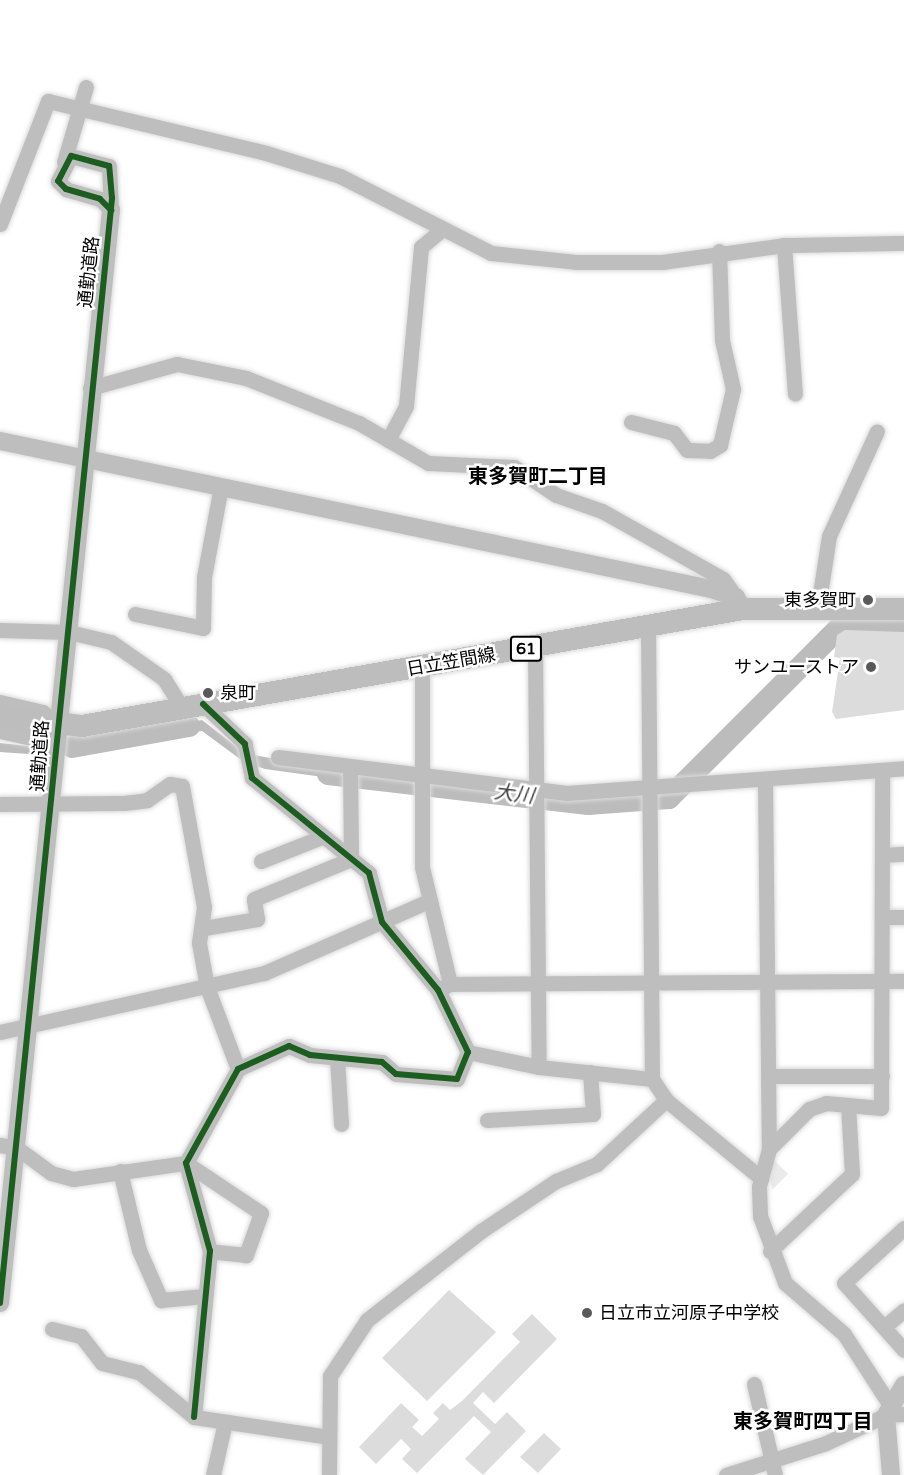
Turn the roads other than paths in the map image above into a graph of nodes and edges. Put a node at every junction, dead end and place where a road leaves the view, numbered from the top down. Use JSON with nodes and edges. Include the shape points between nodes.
{"nodes":[{"id":1,"x":86,"y":87,"type":"dead end"},
{"id":2,"x":81,"y":106,"type":"junction"},
{"id":3,"x":64,"y":162,"type":"junction"},
{"id":4,"x":111,"y":210,"type":"junction"},
{"id":5,"x":0,"y":224,"type":"edge"},
{"id":6,"x":441,"y":230,"type":"junction"},
{"id":7,"x":904,"y":243,"type":"edge"},
{"id":8,"x":784,"y":245,"type":"junction"},
{"id":9,"x":719,"y":251,"type":"junction"},
{"id":10,"x":90,"y":388,"type":"junction"},
{"id":11,"x":795,"y":394,"type":"dead end"},
{"id":12,"x":631,"y":422,"type":"dead end"},
{"id":13,"x":878,"y":430,"type":"dead end"},
{"id":14,"x":388,"y":440,"type":"junction"},
{"id":15,"x":0,"y":441,"type":"edge"},
{"id":16,"x":85,"y":458,"type":"junction"},
{"id":17,"x":221,"y":486,"type":"junction"},
{"id":18,"x":740,"y":603,"type":"junction"},
{"id":19,"x":818,"y":607,"type":"junction"},
{"id":20,"x":904,"y":609,"type":"edge"},
{"id":21,"x":135,"y":614,"type":"dead end"},
{"id":22,"x":648,"y":626,"type":"junction"},
{"id":23,"x":0,"y":630,"type":"edge"},
{"id":24,"x":69,"y":632,"type":"junction"},
{"id":25,"x":535,"y":647,"type":"junction"},
{"id":26,"x":422,"y":667,"type":"junction"},
{"id":27,"x":0,"y":702,"type":"edge"},
{"id":28,"x":193,"y":706,"type":"junction"},
{"id":29,"x":0,"y":716,"type":"edge"},
{"id":30,"x":57,"y":727,"type":"junction"},
{"id":31,"x":0,"y":731,"type":"edge"},
{"id":32,"x":278,"y":758,"type":"dead end"},
{"id":33,"x":904,"y":768,"type":"edge"},
{"id":34,"x":882,"y":770,"type":"junction"},
{"id":35,"x":350,"y":773,"type":"junction"},
{"id":36,"x":765,"y":780,"type":"junction"},
{"id":37,"x":422,"y":782,"type":"junction"},
{"id":38,"x":651,"y":795,"type":"junction"},
{"id":39,"x":536,"y":796,"type":"junction"},
{"id":40,"x":51,"y":802,"type":"junction"},
{"id":41,"x":0,"y":804,"type":"edge"},
{"id":42,"x":322,"y":837,"type":"junction"},
{"id":43,"x":904,"y":854,"type":"edge"},
{"id":44,"x":882,"y":855,"type":"junction"},
{"id":45,"x":351,"y":859,"type":"junction"},
{"id":46,"x":261,"y":861,"type":"dead end"},
{"id":47,"x":429,"y":901,"type":"junction"},
{"id":48,"x":882,"y":917,"type":"junction"},
{"id":49,"x":904,"y":917,"type":"edge"},
{"id":50,"x":382,"y":922,"type":"junction"},
{"id":51,"x":204,"y":928,"type":"junction"},
{"id":52,"x":883,"y":980,"type":"junction"},
{"id":53,"x":904,"y":981,"type":"edge"},
{"id":54,"x":767,"y":982,"type":"junction"},
{"id":55,"x":537,"y":983,"type":"junction"},
{"id":56,"x":652,"y":983,"type":"junction"},
{"id":57,"x":207,"y":987,"type":"junction"},
{"id":58,"x":444,"y":987,"type":"junction"},
{"id":59,"x":27,"y":1026,"type":"junction"},
{"id":60,"x":0,"y":1032,"type":"edge"},
{"id":61,"x":468,"y":1052,"type":"junction"},
{"id":62,"x":337,"y":1058,"type":"junction"},
{"id":63,"x":539,"y":1067,"type":"junction"},
{"id":64,"x":238,"y":1069,"type":"junction"},
{"id":65,"x":590,"y":1072,"type":"junction"},
{"id":66,"x":768,"y":1076,"type":"junction"},
{"id":67,"x":882,"y":1076,"type":"junction"},
{"id":68,"x":652,"y":1079,"type":"junction"},
{"id":69,"x":666,"y":1100,"type":"junction"},
{"id":70,"x":848,"y":1105,"type":"junction"},
{"id":71,"x":488,"y":1120,"type":"dead end"},
{"id":72,"x":341,"y":1124,"type":"dead end"},
{"id":73,"x":9,"y":1146,"type":"edge"},
{"id":74,"x":770,"y":1149,"type":"junction"},
{"id":75,"x":186,"y":1163,"type":"junction"},
{"id":76,"x":120,"y":1171,"type":"junction"},
{"id":77,"x":761,"y":1178,"type":"junction"},
{"id":78,"x":904,"y":1228,"type":"edge"},
{"id":79,"x":210,"y":1251,"type":"junction"},
{"id":80,"x":770,"y":1251,"type":"junction"},
{"id":81,"x":204,"y":1296,"type":"junction"},
{"id":82,"x":0,"y":1303,"type":"edge"},
{"id":83,"x":904,"y":1310,"type":"edge"},
{"id":84,"x":884,"y":1327,"type":"junction"},
{"id":85,"x":52,"y":1329,"type":"dead end"},
{"id":86,"x":904,"y":1350,"type":"edge"},
{"id":87,"x":754,"y":1384,"type":"dead end"},
{"id":88,"x":904,"y":1385,"type":"edge"},
{"id":89,"x":893,"y":1411,"type":"edge"},
{"id":90,"x":194,"y":1417,"type":"junction"},
{"id":91,"x":225,"y":1422,"type":"junction"},
{"id":92,"x":329,"y":1437,"type":"junction"},
{"id":93,"x":773,"y":1468,"type":"edge"},
{"id":94,"x":213,"y":1475,"type":"edge"},
{"id":95,"x":329,"y":1475,"type":"edge"},
{"id":96,"x":726,"y":1475,"type":"edge"},
{"id":97,"x":891,"y":1475,"type":"edge"}],
"edges":[{"from":1,"to":2,"type":"street"},
{"from":2,"to":3,"type":"street"},
{"from":2,"to":5,"type":"street","via":[[48,101]]},
{"from":2,"to":6,"type":"street","via":[[340,176],[393,200]]},
{"from":3,"to":4,"type":"street","via":[[58,181],[66,189],[100,199]]},
{"from":3,"to":4,"type":"street","via":[[71,156],[109,166]]},
{"from":4,"to":10,"type":"street","name":"通勤道路"},
{"from":6,"to":9,"type":"street","via":[[491,253],[576,262],[663,262]]},
{"from":6,"to":14,"type":"street","via":[[421,248],[406,406]]},
{"from":7,"to":8,"type":"street"},
{"from":8,"to":9,"type":"street"},
{"from":8,"to":11,"type":"street"},
{"from":9,"to":12,"type":"street","via":[[722,340],[733,389],[720,444],[710,451],[687,450],[675,433]]},
{"from":10,"to":14,"type":"street","via":[[154,367],[206,368],[297,397]]},
{"from":10,"to":16,"type":"street","name":"通勤道路"},
{"from":13,"to":19,"type":"street","via":[[829,536]]},
{"from":14,"to":18,"type":"street","via":[[428,463],[514,467],[556,495],[602,511],[723,579]]},
{"from":15,"to":16,"type":"street"},
{"from":16,"to":17,"type":"street"},
{"from":16,"to":24,"type":"street","name":"通勤道路"},
{"from":17,"to":18,"type":"street"},
{"from":17,"to":21,"type":"street","via":[[204,577],[203,628]]},
{"from":18,"to":19,"type":"main road","name":"日立笠間線","number":"61"},
{"from":18,"to":22,"type":"main road","name":"日立笠間線","number":"61"},
{"from":19,"to":20,"type":"main road","name":"日立笠間線","number":"61"},
{"from":22,"to":25,"type":"main road","name":"日立笠間線","number":"61"},
{"from":22,"to":38,"type":"street"},
{"from":23,"to":24,"type":"street"},
{"from":24,"to":28,"type":"street","via":[[111,642],[138,657]]},
{"from":24,"to":30,"type":"street","name":"通勤道路"},
{"from":25,"to":26,"type":"main road","name":"日立笠間線","number":"61"},
{"from":25,"to":39,"type":"street"},
{"from":26,"to":28,"type":"main road","name":"日立笠間線","number":"61"},
{"from":26,"to":37,"type":"street"},
{"from":27,"to":30,"type":"street","via":[[43,712]]},
{"from":28,"to":30,"type":"main road","name":"日立笠間線","number":"61"},
{"from":28,"to":42,"type":"street","via":[[245,744],[252,778]]},
{"from":29,"to":30,"type":"main road","name":"日立笠間線","number":"61"},
{"from":30,"to":31,"type":"street","via":[[40,740]]},
{"from":30,"to":40,"type":"street","name":"通勤道路"},
{"from":32,"to":35,"type":"street"},
{"from":33,"to":34,"type":"street"},
{"from":34,"to":36,"type":"street"},
{"from":34,"to":44,"type":"street"},
{"from":35,"to":37,"type":"street"},
{"from":35,"to":45,"type":"street"},
{"from":36,"to":38,"type":"street","via":[[681,786]]},
{"from":36,"to":54,"type":"street"},
{"from":37,"to":39,"type":"street"},
{"from":37,"to":47,"type":"street","via":[[422,867]]},
{"from":38,"to":39,"type":"street"},
{"from":38,"to":56,"type":"street"},
{"from":39,"to":55,"type":"street"},
{"from":40,"to":41,"type":"street"},
{"from":40,"to":51,"type":"street","via":[[124,803],[147,800],[170,783],[182,786]]},
{"from":40,"to":59,"type":"street","name":"通勤道路"},
{"from":42,"to":45,"type":"street"},
{"from":42,"to":46,"type":"street"},
{"from":43,"to":44,"type":"street"},
{"from":44,"to":48,"type":"street"},
{"from":45,"to":50,"type":"street","via":[[369,873]]},
{"from":45,"to":51,"type":"street","via":[[254,899],[257,919]]},
{"from":47,"to":50,"type":"street"},
{"from":47,"to":58,"type":"street"},
{"from":48,"to":49,"type":"street"},
{"from":48,"to":52,"type":"street"},
{"from":50,"to":57,"type":"street","via":[[264,974]]},
{"from":50,"to":58,"type":"street"},
{"from":51,"to":57,"type":"street","via":[[199,943]]},
{"from":52,"to":53,"type":"street"},
{"from":52,"to":54,"type":"street"},
{"from":52,"to":67,"type":"street"},
{"from":54,"to":56,"type":"street"},
{"from":54,"to":66,"type":"street"},
{"from":55,"to":56,"type":"street"},
{"from":55,"to":58,"type":"street"},
{"from":55,"to":63,"type":"street"},
{"from":56,"to":68,"type":"street"},
{"from":57,"to":59,"type":"street"},
{"from":57,"to":64,"type":"street"},
{"from":58,"to":61,"type":"street"},
{"from":59,"to":60,"type":"street"},
{"from":59,"to":73,"type":"street","name":"通勤道路"},
{"from":61,"to":62,"type":"street","via":[[457,1079],[396,1074],[382,1062]]},
{"from":61,"to":63,"type":"street"},
{"from":62,"to":64,"type":"street","via":[[289,1046]]},
{"from":62,"to":72,"type":"street"},
{"from":63,"to":65,"type":"street"},
{"from":64,"to":75,"type":"street"},
{"from":65,"to":68,"type":"street"},
{"from":65,"to":71,"type":"street","via":[[593,1114]]},
{"from":66,"to":67,"type":"street"},
{"from":66,"to":74,"type":"street"},
{"from":67,"to":70,"type":"street","via":[[881,1107]]},
{"from":68,"to":69,"type":"street"},
{"from":69,"to":77,"type":"street"},
{"from":69,"to":92,"type":"street","via":[[597,1164],[556,1181],[481,1231],[367,1320],[330,1376]]},
{"from":70,"to":74,"type":"street","via":[[826,1102],[809,1108]]},
{"from":70,"to":80,"type":"street","via":[[852,1174]]},
{"from":73,"to":76,"type":"street","via":[[51,1173],[73,1179]]},
{"from":73,"to":82,"type":"street","name":"通勤道路"},
{"from":74,"to":77,"type":"street"},
{"from":75,"to":76,"type":"street"},
{"from":75,"to":79,"type":"street"},
{"from":75,"to":79,"type":"street","via":[[261,1213],[246,1255]]},
{"from":76,"to":81,"type":"street","via":[[139,1250],[161,1300]]},
{"from":77,"to":80,"type":"street","via":[[760,1216]]},
{"from":78,"to":84,"type":"street","via":[[844,1283]]},
{"from":79,"to":81,"type":"street"},
{"from":80,"to":89,"type":"street","via":[[785,1283],[844,1334]]},
{"from":81,"to":90,"type":"street"},
{"from":83,"to":84,"type":"street"},
{"from":84,"to":86,"type":"street"},
{"from":85,"to":90,"type":"street","via":[[81,1336],[102,1363],[139,1372]]},
{"from":87,"to":93,"type":"street"},
{"from":88,"to":89,"type":"street"},
{"from":89,"to":93,"type":"street"},
{"from":89,"to":97,"type":"street"},
{"from":90,"to":91,"type":"street"},
{"from":91,"to":92,"type":"street"},
{"from":91,"to":94,"type":"street"},
{"from":92,"to":95,"type":"street"},
{"from":93,"to":96,"type":"street"}]}
